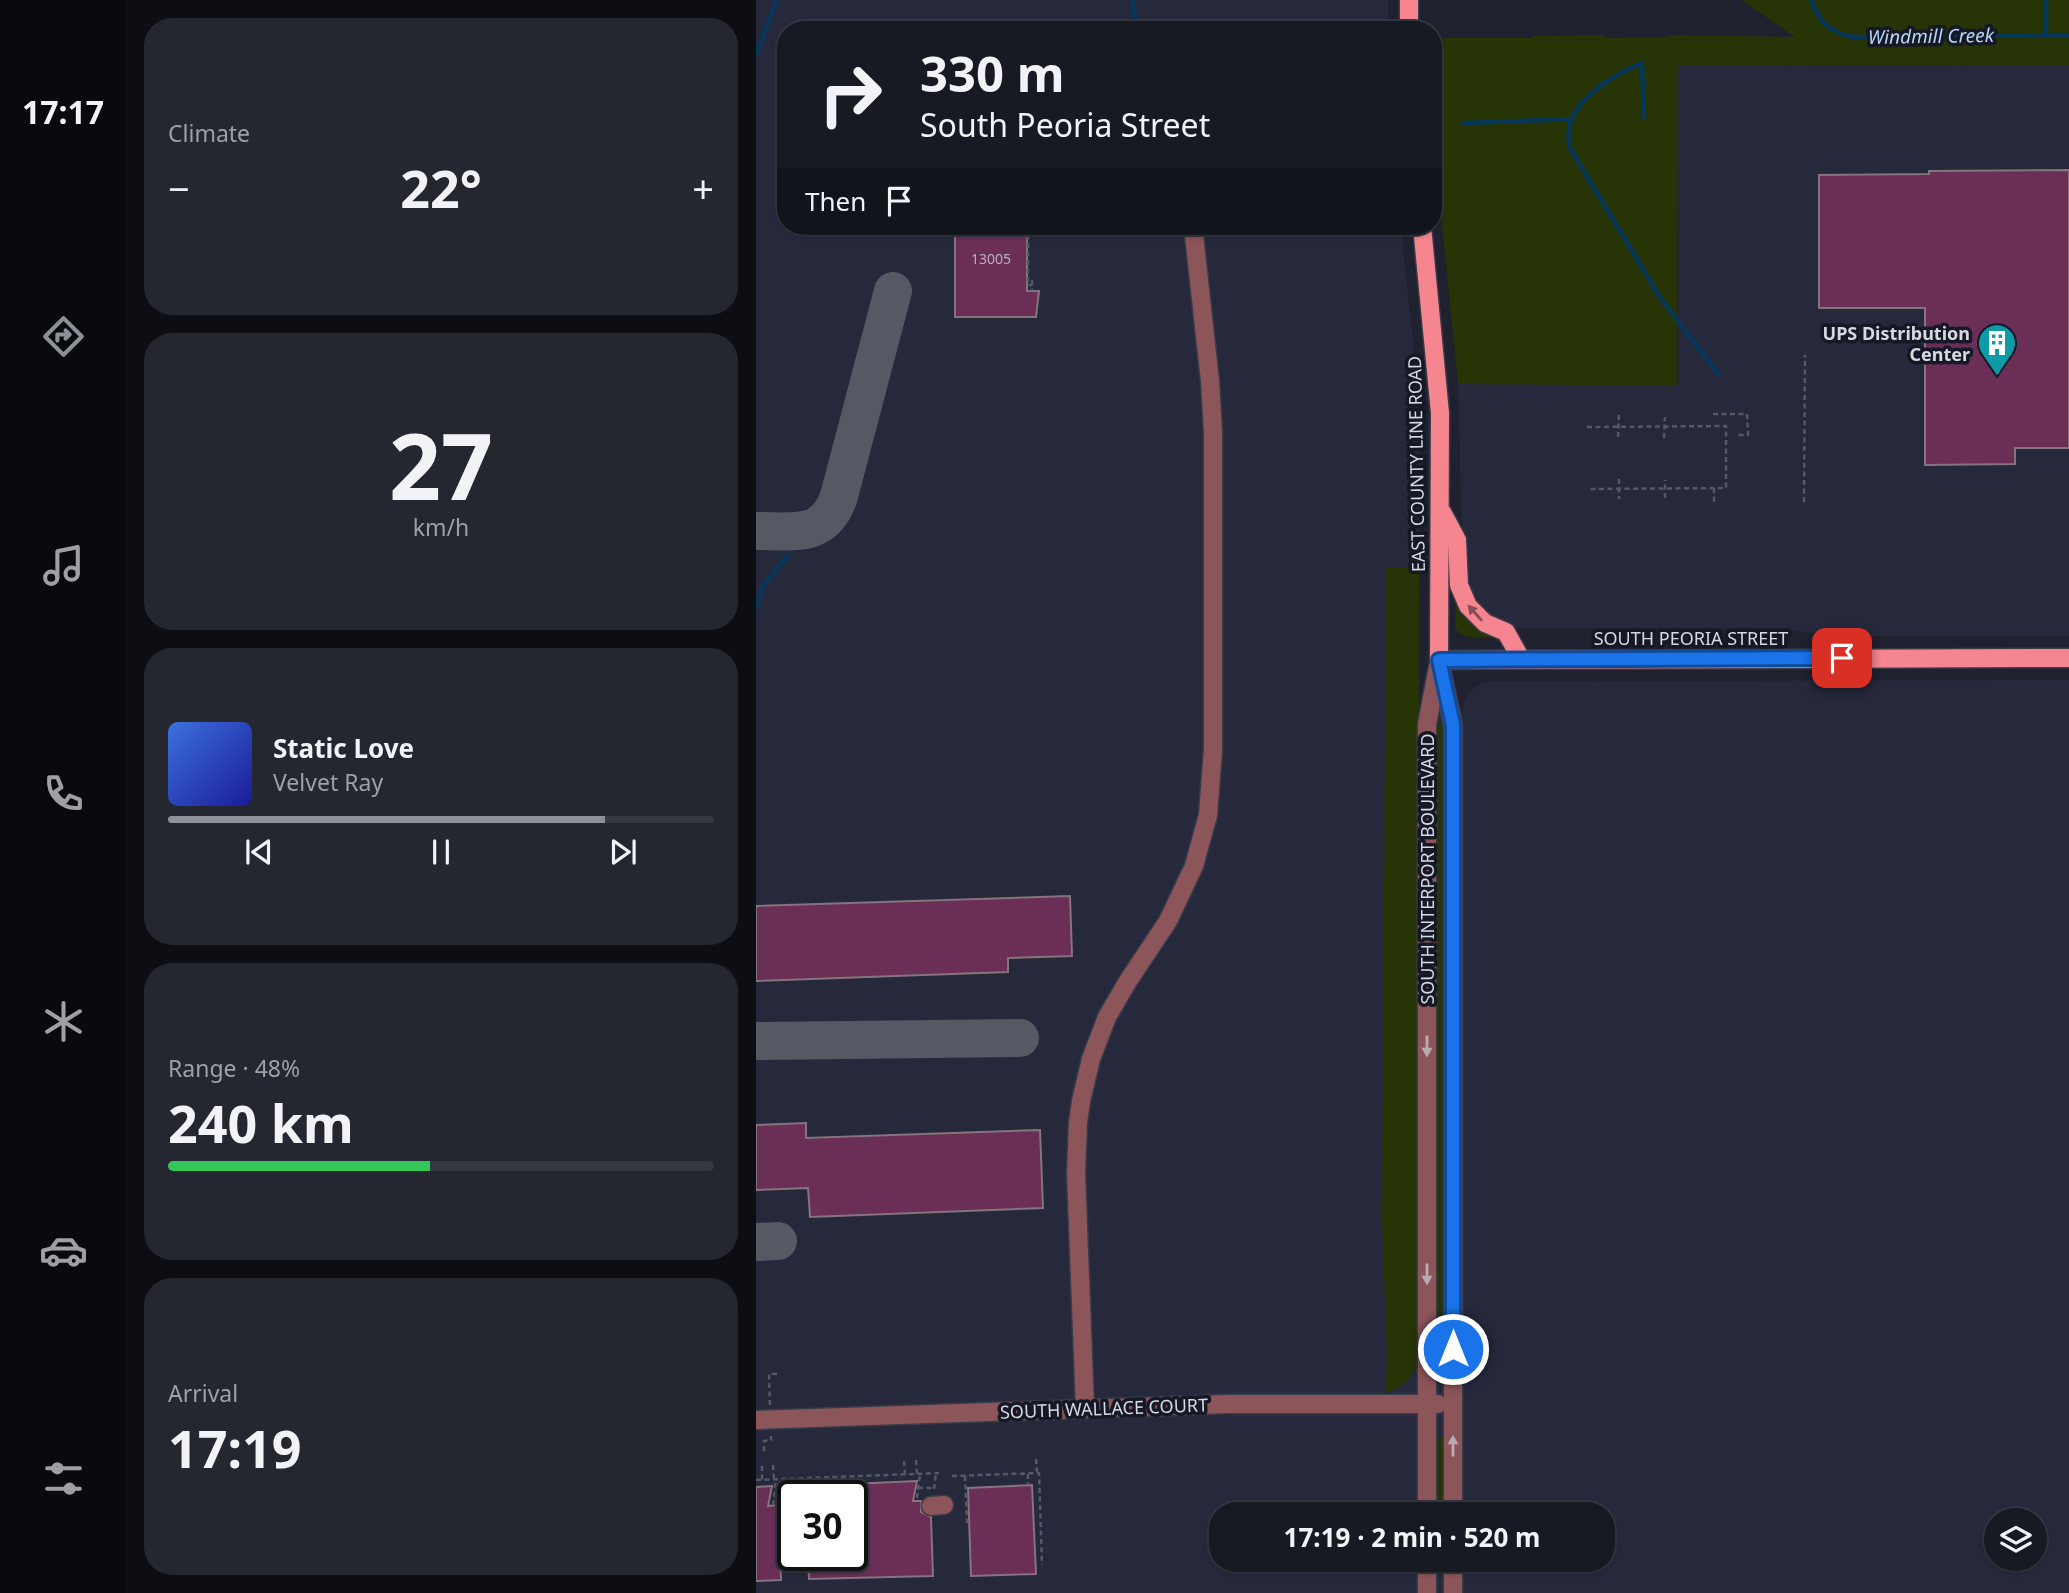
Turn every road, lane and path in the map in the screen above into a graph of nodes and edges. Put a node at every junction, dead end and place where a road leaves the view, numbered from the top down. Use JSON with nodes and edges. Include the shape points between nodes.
{"nodes":[{"id":1,"x":1409,"y":0,"type":"edge"},
{"id":2,"x":1409,"y":21,"type":"edge"},
{"id":3,"x":1028,"y":235,"type":"edge"},
{"id":4,"x":1194,"y":235,"type":"edge"},
{"id":5,"x":1423,"y":235,"type":"edge"},
{"id":6,"x":1032,"y":280,"type":"dead end"},
{"id":7,"x":1032,"y":285,"type":"junction"},
{"id":8,"x":1032,"y":291,"type":"dead end"},
{"id":9,"x":1805,"y":355,"type":"dead end"},
{"id":10,"x":1619,"y":412,"type":"dead end"},
{"id":11,"x":1713,"y":415,"type":"dead end"},
{"id":12,"x":1665,"y":417,"type":"dead end"},
{"id":13,"x":1587,"y":427,"type":"dead end"},
{"id":14,"x":1619,"y":427,"type":"junction"},
{"id":15,"x":1664,"y":427,"type":"junction"},
{"id":16,"x":1738,"y":435,"type":"dead end"},
{"id":17,"x":1618,"y":437,"type":"dead end"},
{"id":18,"x":1664,"y":438,"type":"dead end"},
{"id":19,"x":1619,"y":479,"type":"dead end"},
{"id":20,"x":1665,"y":480,"type":"dead end"},
{"id":21,"x":1619,"y":488,"type":"junction"},
{"id":22,"x":1665,"y":488,"type":"junction"},
{"id":23,"x":1714,"y":488,"type":"junction"},
{"id":24,"x":1588,"y":489,"type":"dead end"},
{"id":25,"x":1665,"y":498,"type":"dead end"},
{"id":26,"x":1619,"y":499,"type":"dead end"},
{"id":27,"x":1714,"y":502,"type":"dead end"},
{"id":28,"x":1804,"y":502,"type":"dead end"},
{"id":29,"x":1440,"y":508,"type":"junction"},
{"id":30,"x":2069,"y":658,"type":"edge"},
{"id":31,"x":1521,"y":659,"type":"junction"},
{"id":32,"x":1439,"y":660,"type":"junction"},
{"id":33,"x":779,"y":1374,"type":"dead end"},
{"id":34,"x":1427,"y":1404,"type":"junction"},
{"id":35,"x":1453,"y":1404,"type":"junction"},
{"id":36,"x":1085,"y":1408,"type":"junction"},
{"id":37,"x":763,"y":1414,"type":"edge"},
{"id":38,"x":774,"y":1433,"type":"dead end"},
{"id":39,"x":764,"y":1451,"type":"dead end"},
{"id":40,"x":916,"y":1460,"type":"dead end"},
{"id":41,"x":1036,"y":1460,"type":"dead end"},
{"id":42,"x":904,"y":1461,"type":"dead end"},
{"id":43,"x":773,"y":1465,"type":"dead end"},
{"id":44,"x":762,"y":1466,"type":"dead end"},
{"id":45,"x":1028,"y":1473,"type":"junction"},
{"id":46,"x":1037,"y":1473,"type":"junction"},
{"id":47,"x":918,"y":1474,"type":"junction"},
{"id":48,"x":905,"y":1475,"type":"junction"},
{"id":49,"x":952,"y":1476,"type":"dead end"},
{"id":50,"x":965,"y":1476,"type":"junction"},
{"id":51,"x":819,"y":1478,"type":"joint"},
{"id":52,"x":775,"y":1479,"type":"junction"},
{"id":53,"x":756,"y":1480,"type":"edge"},
{"id":54,"x":762,"y":1480,"type":"junction"},
{"id":55,"x":1028,"y":1485,"type":"dead end"},
{"id":56,"x":918,"y":1488,"type":"junction"},
{"id":57,"x":934,"y":1488,"type":"junction"},
{"id":58,"x":774,"y":1496,"type":"junction"},
{"id":59,"x":777,"y":1496,"type":"edge"},
{"id":60,"x":1427,"y":1502,"type":"edge"},
{"id":61,"x":1453,"y":1502,"type":"edge"},
{"id":62,"x":773,"y":1506,"type":"dead end"},
{"id":63,"x":1034,"y":1513,"type":"dead end"},
{"id":64,"x":1041,"y":1513,"type":"junction"},
{"id":65,"x":970,"y":1522,"type":"dead end"},
{"id":66,"x":1042,"y":1565,"type":"dead end"},
{"id":67,"x":1427,"y":1572,"type":"edge"},
{"id":68,"x":1453,"y":1572,"type":"edge"},
{"id":69,"x":1427,"y":1593,"type":"edge"},
{"id":70,"x":1453,"y":1593,"type":"edge"}],
"edges":[{"from":1,"to":2,"type":"main road"},
{"from":3,"to":7,"type":"path","via":[[1028,285]]},
{"from":4,"to":36,"type":"street","via":[[1213,432],[1210,802],[1185,887],[1107,1017],[1085,1079],[1076,1147]]},
{"from":5,"to":29,"type":"main road","name":"EAST COUNTY LINE ROAD","via":[[1440,412]]},
{"from":6,"to":7,"type":"path"},
{"from":7,"to":8,"type":"path"},
{"from":9,"to":28,"type":"path"},
{"from":10,"to":14,"type":"path"},
{"from":11,"to":16,"type":"path","via":[[1747,415],[1748,435]]},
{"from":12,"to":15,"type":"path"},
{"from":13,"to":14,"type":"path"},
{"from":14,"to":15,"type":"path"},
{"from":14,"to":17,"type":"path"},
{"from":15,"to":18,"type":"path"},
{"from":15,"to":23,"type":"path","via":[[1726,426],[1726,488]]},
{"from":19,"to":21,"type":"path"},
{"from":20,"to":22,"type":"path"},
{"from":21,"to":22,"type":"path"},
{"from":21,"to":24,"type":"path"},
{"from":21,"to":26,"type":"path"},
{"from":22,"to":23,"type":"path"},
{"from":22,"to":25,"type":"path"},
{"from":23,"to":27,"type":"path"},
{"from":31,"to":29,"type":"main road","one_way":true,"via":[[1506,632],[1475,616],[1462,596],[1457,540]]},
{"from":29,"to":32,"type":"main road","name":"EAST COUNTY LINE ROAD"},
{"from":30,"to":31,"type":"main road","name":"SOUTH PEORIA STREET"},
{"from":31,"to":32,"type":"main road","name":"SOUTH PEORIA STREET"},
{"from":32,"to":34,"type":"street","name":"SOUTH INTERPORT BOULEVARD","one_way":true,"via":[[1427,724]]},
{"from":32,"to":35,"type":"street","name":"SOUTH INTERPORT BOULEVARD","via":[[1453,725]]},
{"from":33,"to":37,"type":"path","via":[[769,1374]]},
{"from":34,"to":35,"type":"street","name":"SOUTH WALLACE COURT"},
{"from":34,"to":36,"type":"street","name":"SOUTH WALLACE COURT"},
{"from":34,"to":60,"type":"street","name":"SOUTH INTERPORT BOULEVARD"},
{"from":61,"to":35,"type":"street","name":"SOUTH INTERPORT BOULEVARD","one_way":true},
{"from":36,"to":37,"type":"street","name":"SOUTH WALLACE COURT"},
{"from":38,"to":39,"type":"path","via":[[771,1440],[764,1441]]},
{"from":40,"to":47,"type":"path"},
{"from":41,"to":46,"type":"path"},
{"from":42,"to":48,"type":"path"},
{"from":43,"to":52,"type":"path"},
{"from":44,"to":54,"type":"path"},
{"from":45,"to":46,"type":"path"},
{"from":45,"to":50,"type":"path"},
{"from":45,"to":55,"type":"path"},
{"from":46,"to":64,"type":"path"},
{"from":47,"to":48,"type":"path"},
{"from":47,"to":56,"type":"path"},
{"from":47,"to":57,"type":"path","via":[[937,1474]]},
{"from":48,"to":51,"type":"path"},
{"from":49,"to":50,"type":"path"},
{"from":50,"to":65,"type":"path"},
{"from":51,"to":52,"type":"path"},
{"from":52,"to":54,"type":"path"},
{"from":52,"to":58,"type":"path"},
{"from":53,"to":54,"type":"path"},
{"from":56,"to":57,"type":"path"},
{"from":56,"to":57,"type":"path","via":[[931,1503]]},
{"from":58,"to":59,"type":"path"},
{"from":58,"to":62,"type":"path"},
{"from":63,"to":64,"type":"path"},
{"from":64,"to":66,"type":"path"},
{"from":67,"to":69,"type":"street"},
{"from":68,"to":70,"type":"street"}]}
